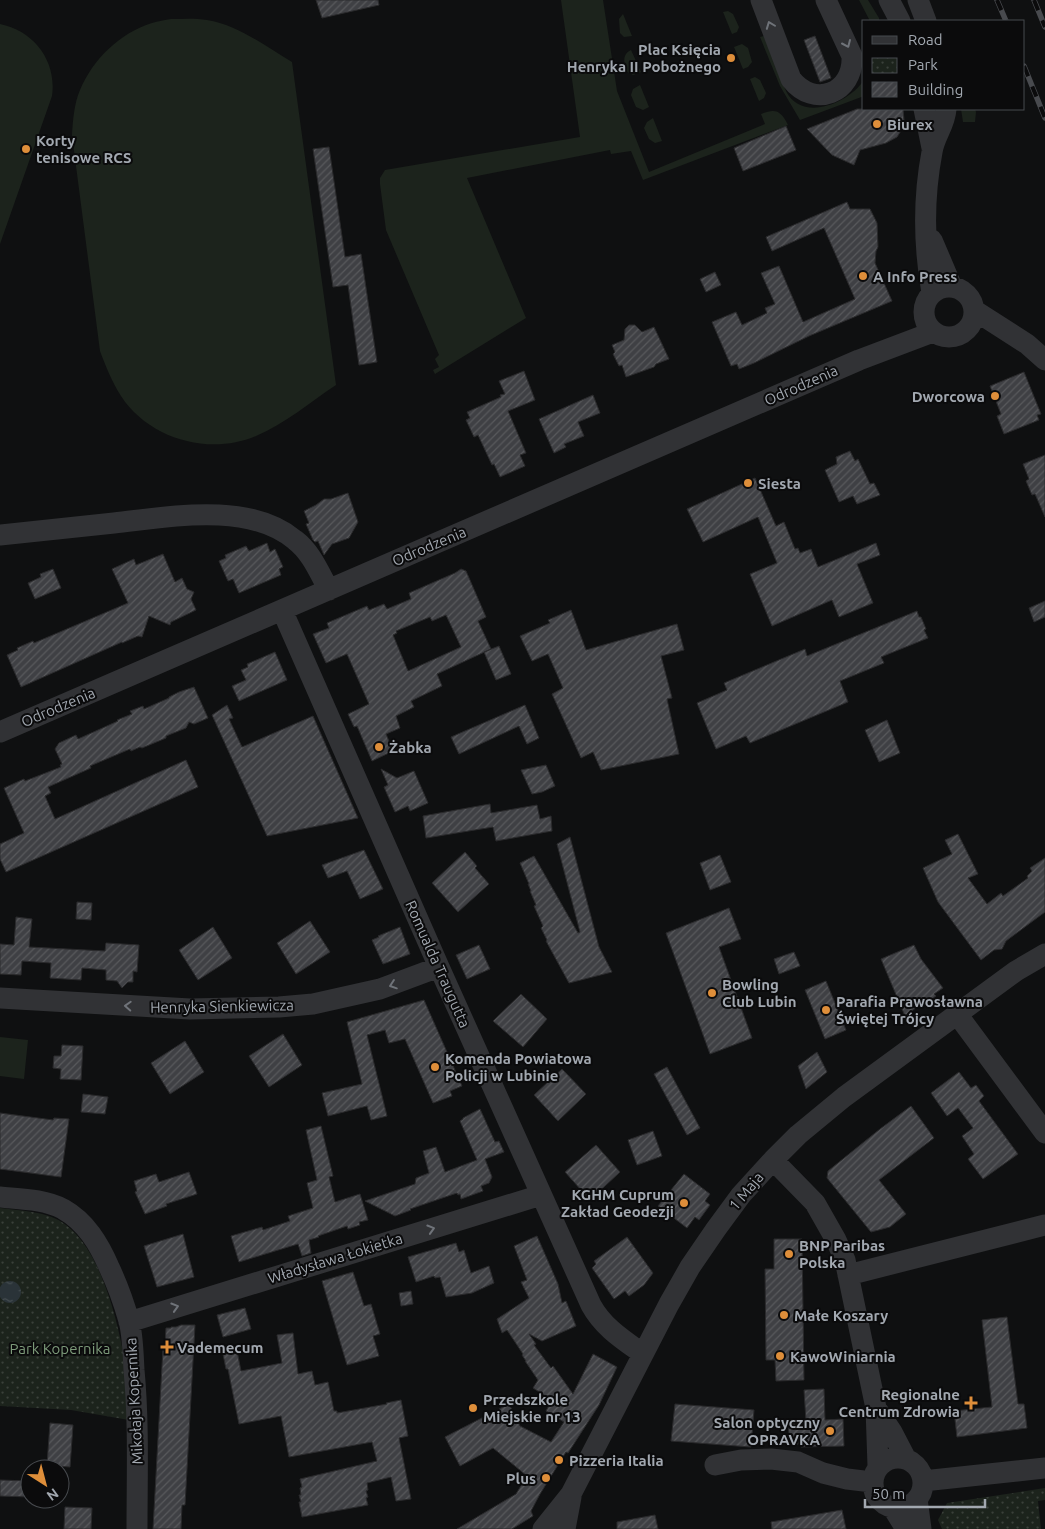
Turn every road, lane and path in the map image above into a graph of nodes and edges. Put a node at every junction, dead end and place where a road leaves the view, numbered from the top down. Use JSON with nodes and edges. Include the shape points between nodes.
{"nodes":[{"id":1,"x":761,"y":0,"type":"edge"},
{"id":2,"x":826,"y":0,"type":"edge"},
{"id":3,"x":889,"y":0,"type":"edge"},
{"id":4,"x":918,"y":0,"type":"edge"},
{"id":5,"x":899,"y":20,"type":"edge"},
{"id":6,"x":926,"y":20,"type":"edge"},
{"id":7,"x":924,"y":110,"type":"edge"},
{"id":8,"x":946,"y":110,"type":"edge"},
{"id":9,"x":932,"y":148,"type":"junction"},
{"id":10,"x":942,"y":290,"type":"junction"},
{"id":11,"x":971,"y":320,"type":"junction"},
{"id":12,"x":928,"y":324,"type":"junction"},
{"id":13,"x":1045,"y":360,"type":"edge"},
{"id":14,"x":0,"y":535,"type":"edge"},
{"id":15,"x":329,"y":590,"type":"junction"},
{"id":16,"x":282,"y":610,"type":"junction"},
{"id":17,"x":0,"y":732,"type":"edge"},
{"id":18,"x":1045,"y":940,"type":"edge"},
{"id":19,"x":1045,"y":954,"type":"edge"},
{"id":20,"x":439,"y":968,"type":"junction"},
{"id":21,"x":1016,"y":971,"type":"junction"},
{"id":22,"x":0,"y":998,"type":"edge"},
{"id":23,"x":957,"y":1014,"type":"junction"},
{"id":24,"x":1045,"y":1133,"type":"edge"},
{"id":25,"x":773,"y":1160,"type":"junction"},
{"id":26,"x":541,"y":1195,"type":"junction"},
{"id":27,"x":0,"y":1197,"type":"edge"},
{"id":28,"x":1045,"y":1225,"type":"edge"},
{"id":29,"x":848,"y":1275,"type":"junction"},
{"id":30,"x":129,"y":1322,"type":"junction"},
{"id":31,"x":643,"y":1354,"type":"junction"},
{"id":32,"x":876,"y":1408,"type":"junction"},
{"id":33,"x":906,"y":1459,"type":"junction"},
{"id":34,"x":715,"y":1465,"type":"dead end"},
{"id":35,"x":1045,"y":1468,"type":"edge"},
{"id":36,"x":875,"y":1474,"type":"junction"},
{"id":37,"x":920,"y":1490,"type":"junction"},
{"id":38,"x":572,"y":1494,"type":"junction"},
{"id":39,"x":893,"y":1508,"type":"junction"},
{"id":40,"x":137,"y":1529,"type":"edge"},
{"id":41,"x":543,"y":1529,"type":"edge"},
{"id":42,"x":564,"y":1529,"type":"edge"},
{"id":43,"x":906,"y":1529,"type":"edge"},
{"id":44,"x":921,"y":1529,"type":"edge"}],
"edges":[{"from":2,"to":1,"type":"street","one_way":true,"via":[[852,56],[852,65],[843,84],[821,95],[805,92],[791,78]]},
{"from":3,"to":5,"type":"street"},
{"from":4,"to":6,"type":"street"},
{"from":7,"to":9,"type":"street"},
{"from":8,"to":9,"type":"street"},
{"from":9,"to":10,"type":"street","via":[[925,192],[927,262]]},
{"from":10,"to":11,"type":"street","via":[[960,290],[967,295],[972,302]]},
{"from":10,"to":12,"type":"street","via":[[927,300],[924,307]]},
{"from":11,"to":12,"type":"street","via":[[957,336],[950,338],[938,335]]},
{"from":11,"to":13,"type":"street","via":[[1028,344]]},
{"from":12,"to":15,"type":"street","name":"Odrodzenia","via":[[859,360]]},
{"from":14,"to":15,"type":"street","via":[[196,514],[231,516],[259,521],[296,540],[310,556]]},
{"from":15,"to":16,"type":"street","name":"Odrodzenia"},
{"from":16,"to":17,"type":"street","name":"Odrodzenia"},
{"from":16,"to":20,"type":"street","name":"Romualda Traugutta"},
{"from":18,"to":21,"type":"street","name":"1 Maja"},
{"from":19,"to":21,"type":"street","name":"1 Maja"},
{"from":20,"to":22,"type":"street","name":"Henryka Sienkiewicza","one_way":true,"via":[[370,991],[313,1004],[279,1007],[190,1009]]},
{"from":20,"to":26,"type":"street","name":"Romualda Traugutta"},
{"from":21,"to":23,"type":"street","name":"1 Maja"},
{"from":23,"to":24,"type":"street"},
{"from":23,"to":25,"type":"street","name":"1 Maja","via":[[844,1097]]},
{"from":25,"to":29,"type":"street","via":[[815,1203],[836,1240]]},
{"from":25,"to":31,"type":"street","name":"1 Maja","via":[[741,1195],[706,1244],[679,1286]]},
{"from":30,"to":26,"type":"street","name":"Władysława Łokietka","one_way":true},
{"from":26,"to":31,"type":"street","name":"Romualda Traugutta","via":[[596,1315]]},
{"from":27,"to":30,"type":"street","name":"Mikołaja Kopernika","via":[[58,1207],[89,1230],[114,1277]]},
{"from":28,"to":29,"type":"street"},
{"from":29,"to":32,"type":"street"},
{"from":30,"to":40,"type":"street","name":"Mikołaja Kopernika","via":[[138,1429]]},
{"from":31,"to":38,"type":"street","name":"1 Maja"},
{"from":32,"to":33,"type":"street"},
{"from":32,"to":36,"type":"street"},
{"from":33,"to":36,"type":"street","via":[[884,1461]]},
{"from":33,"to":37,"type":"street","via":[[913,1462],[922,1474]]},
{"from":34,"to":36,"type":"street","via":[[771,1459],[798,1462],[847,1479]]},
{"from":35,"to":37,"type":"street"},
{"from":36,"to":39,"type":"street","via":[[876,1496]]},
{"from":37,"to":39,"type":"street","via":[[910,1505]]},
{"from":37,"to":44,"type":"street"},
{"from":38,"to":41,"type":"street"},
{"from":38,"to":42,"type":"street"},
{"from":39,"to":43,"type":"street"}]}
